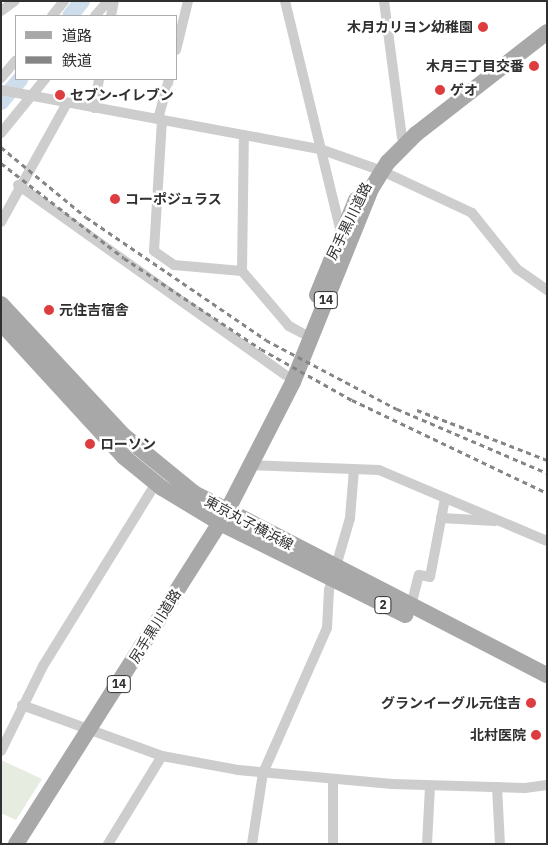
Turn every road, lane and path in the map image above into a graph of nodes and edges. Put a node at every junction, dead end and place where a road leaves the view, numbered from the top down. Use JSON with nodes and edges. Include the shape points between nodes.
{"nodes":[{"id":1,"x":15,"y":1,"type":"edge"},
{"id":2,"x":64,"y":1,"type":"edge"},
{"id":3,"x":108,"y":1,"type":"edge"},
{"id":4,"x":114,"y":1,"type":"edge"},
{"id":5,"x":188,"y":1,"type":"edge"},
{"id":6,"x":285,"y":1,"type":"edge"},
{"id":7,"x":384,"y":1,"type":"edge"},
{"id":8,"x":1,"y":11,"type":"edge"},
{"id":9,"x":53,"y":15,"type":"edge"},
{"id":10,"x":96,"y":15,"type":"edge"},
{"id":11,"x":111,"y":15,"type":"edge"},
{"id":12,"x":547,"y":26,"type":"edge"},
{"id":13,"x":547,"y":32,"type":"edge"},
{"id":14,"x":178,"y":42,"type":"edge"},
{"id":15,"x":15,"y":61,"type":"edge"},
{"id":16,"x":1,"y":78,"type":"edge"},
{"id":17,"x":43,"y":80,"type":"edge"},
{"id":18,"x":100,"y":80,"type":"edge"},
{"id":19,"x":169,"y":80,"type":"edge"},
{"id":20,"x":1,"y":90,"type":"edge"},
{"id":21,"x":28,"y":96,"type":"junction"},
{"id":22,"x":67,"y":103,"type":"junction"},
{"id":23,"x":94,"y":108,"type":"junction"},
{"id":24,"x":160,"y":119,"type":"junction"},
{"id":25,"x":1,"y":133,"type":"edge"},
{"id":26,"x":244,"y":135,"type":"junction"},
{"id":27,"x":402,"y":138,"type":"junction"},
{"id":28,"x":322,"y":149,"type":"junction"},
{"id":29,"x":379,"y":170,"type":"junction"},
{"id":30,"x":18,"y":185,"type":"junction"},
{"id":31,"x":1,"y":222,"type":"edge"},
{"id":32,"x":341,"y":233,"type":"junction"},
{"id":33,"x":242,"y":271,"type":"junction"},
{"id":34,"x":547,"y":290,"type":"edge"},
{"id":35,"x":1,"y":304,"type":"edge"},
{"id":36,"x":1,"y":323,"type":"edge"},
{"id":37,"x":302,"y":333,"type":"junction"},
{"id":38,"x":286,"y":375,"type":"junction"},
{"id":39,"x":268,"y":428,"type":"junction"},
{"id":40,"x":250,"y":465,"type":"junction"},
{"id":41,"x":354,"y":469,"type":"junction"},
{"id":42,"x":156,"y":483,"type":"junction"},
{"id":43,"x":445,"y":498,"type":"junction"},
{"id":44,"x":223,"y":518,"type":"junction"},
{"id":45,"x":441,"y":518,"type":"junction"},
{"id":46,"x":502,"y":522,"type":"junction"},
{"id":47,"x":547,"y":541,"type":"edge"},
{"id":48,"x":333,"y":573,"type":"junction"},
{"id":49,"x":411,"y":606,"type":"junction"},
{"id":50,"x":547,"y":675,"type":"edge"},
{"id":51,"x":547,"y":686,"type":"edge"},
{"id":52,"x":22,"y":705,"type":"junction"},
{"id":53,"x":88,"y":731,"type":"junction"},
{"id":54,"x":1,"y":751,"type":"edge"},
{"id":55,"x":162,"y":756,"type":"junction"},
{"id":56,"x":263,"y":773,"type":"junction"},
{"id":57,"x":333,"y":782,"type":"junction"},
{"id":58,"x":547,"y":784,"type":"edge"},
{"id":59,"x":430,"y":786,"type":"junction"},
{"id":60,"x":496,"y":787,"type":"junction"},
{"id":61,"x":16,"y":844,"type":"edge"},
{"id":62,"x":108,"y":844,"type":"edge"},
{"id":63,"x":252,"y":844,"type":"edge"},
{"id":64,"x":333,"y":844,"type":"edge"},
{"id":65,"x":427,"y":844,"type":"edge"},
{"id":66,"x":500,"y":844,"type":"edge"}],
"edges":[{"from":1,"to":8,"type":"street"},
{"from":2,"to":9,"type":"street"},
{"from":3,"to":10,"type":"street"},
{"from":4,"to":11,"type":"street"},
{"from":5,"to":14,"type":"street"},
{"from":6,"to":28,"type":"street"},
{"from":7,"to":27,"type":"street"},
{"from":12,"to":27,"type":"main road","name":"尻手黒川道路","number":"14"},
{"from":13,"to":29,"type":"main road","name":"尻手黒川道路","number":"14","via":[[403,144]]},
{"from":15,"to":16,"type":"street"},
{"from":17,"to":21,"type":"street"},
{"from":18,"to":23,"type":"street"},
{"from":19,"to":24,"type":"street"},
{"from":20,"to":21,"type":"street"},
{"from":21,"to":22,"type":"street"},
{"from":21,"to":25,"type":"street"},
{"from":22,"to":23,"type":"street"},
{"from":22,"to":30,"type":"street"},
{"from":23,"to":24,"type":"street"},
{"from":24,"to":26,"type":"street"},
{"from":24,"to":33,"type":"street","via":[[154,251],[174,265]]},
{"from":26,"to":28,"type":"street"},
{"from":26,"to":33,"type":"street"},
{"from":27,"to":29,"type":"main road","name":"尻手黒川道路","number":"14"},
{"from":28,"to":29,"type":"street"},
{"from":28,"to":32,"type":"street"},
{"from":29,"to":32,"type":"main road","name":"尻手黒川道路","number":"14"},
{"from":29,"to":34,"type":"street","via":[[472,213],[517,269]]},
{"from":29,"to":39,"type":"main road","name":"尻手黒川道路","number":"14","via":[[293,382]]},
{"from":30,"to":31,"type":"street"},
{"from":30,"to":38,"type":"street"},
{"from":32,"to":37,"type":"main road","name":"尻手黒川道路","number":"14"},
{"from":33,"to":37,"type":"street","via":[[289,326]]},
{"from":35,"to":44,"type":"main road","name":"東京丸子横浜線","number":"2","via":[[142,454]]},
{"from":36,"to":42,"type":"main road","name":"東京丸子横浜線","number":"2","via":[[124,457]]},
{"from":37,"to":38,"type":"main road","name":"尻手黒川道路","number":"14"},
{"from":38,"to":39,"type":"main road","name":"尻手黒川道路","number":"14"},
{"from":39,"to":40,"type":"main road","name":"尻手黒川道路","number":"14"},
{"from":40,"to":41,"type":"street"},
{"from":40,"to":44,"type":"main road","name":"尻手黒川道路","number":"14"},
{"from":41,"to":43,"type":"street","via":[[379,470]]},
{"from":41,"to":48,"type":"street","via":[[350,518]]},
{"from":42,"to":44,"type":"main road","name":"東京丸子横浜線","number":"2"},
{"from":42,"to":52,"type":"street"},
{"from":43,"to":45,"type":"street"},
{"from":43,"to":46,"type":"street"},
{"from":44,"to":48,"type":"main road","name":"東京丸子横浜線","number":"2"},
{"from":44,"to":53,"type":"main road","name":"尻手黒川道路","number":"14"},
{"from":45,"to":46,"type":"street"},
{"from":45,"to":49,"type":"street","via":[[430,577],[418,575]]},
{"from":46,"to":47,"type":"street"},
{"from":48,"to":49,"type":"main road","name":"東京丸子横浜線","number":"2"},
{"from":48,"to":51,"type":"main road","name":"東京丸子横浜線","number":"2"},
{"from":48,"to":56,"type":"street","via":[[327,628]]},
{"from":49,"to":50,"type":"main road","name":"東京丸子横浜線","number":"2"},
{"from":52,"to":53,"type":"street"},
{"from":52,"to":54,"type":"street"},
{"from":53,"to":55,"type":"street"},
{"from":53,"to":61,"type":"main road","name":"尻手黒川道路","number":"14"},
{"from":55,"to":56,"type":"street"},
{"from":55,"to":62,"type":"street"},
{"from":56,"to":57,"type":"street"},
{"from":56,"to":63,"type":"street"},
{"from":57,"to":59,"type":"street"},
{"from":57,"to":64,"type":"street"},
{"from":58,"to":60,"type":"street"},
{"from":59,"to":60,"type":"street"},
{"from":59,"to":65,"type":"street"},
{"from":60,"to":66,"type":"street"}]}
